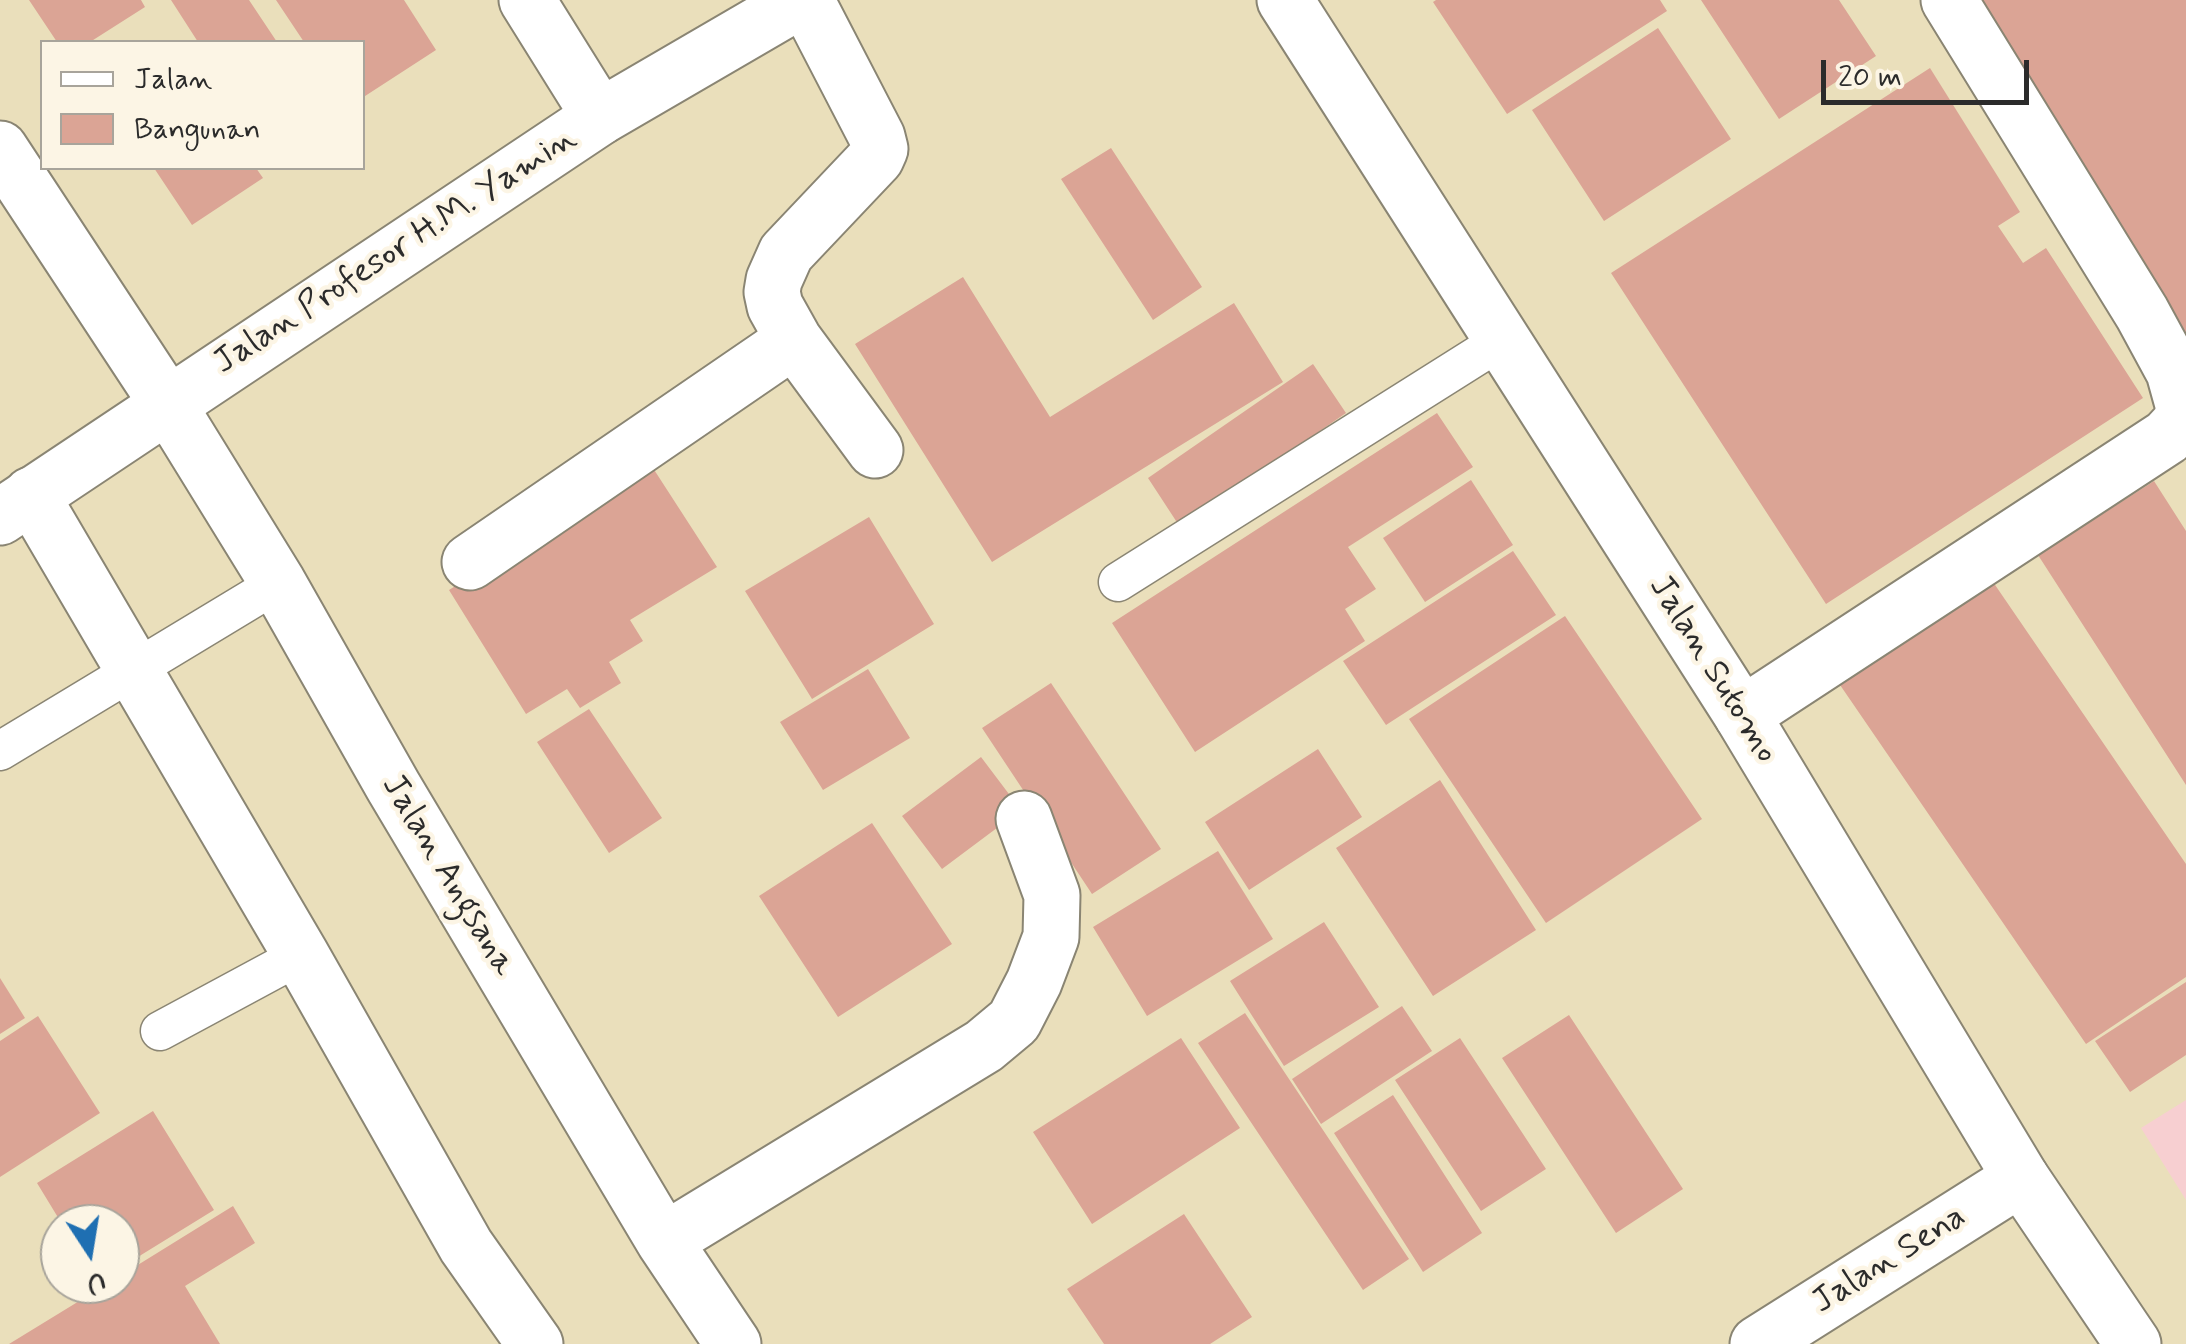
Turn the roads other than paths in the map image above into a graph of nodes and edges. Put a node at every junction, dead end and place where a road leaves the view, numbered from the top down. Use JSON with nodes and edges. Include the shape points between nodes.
{"nodes":[{"id":1,"x":527,"y":0,"type":"edge"},
{"id":2,"x":803,"y":0,"type":"edge"},
{"id":3,"x":1285,"y":0,"type":"edge"},
{"id":4,"x":1949,"y":0,"type":"edge"},
{"id":5,"x":600,"y":117,"type":"junction"},
{"id":6,"x":0,"y":149,"type":"edge"},
{"id":7,"x":794,"y":340,"type":"junction"},
{"id":8,"x":1502,"y":340,"type":"junction"},
{"id":9,"x":167,"y":403,"type":"junction"},
{"id":10,"x":875,"y":450,"type":"dead end"},
{"id":11,"x":15,"y":506,"type":"edge"},
{"id":12,"x":470,"y":562,"type":"dead end"},
{"id":13,"x":1118,"y":582,"type":"dead end"},
{"id":14,"x":278,"y":583,"type":"junction"},
{"id":15,"x":134,"y":668,"type":"junction"},
{"id":16,"x":1742,"y":715,"type":"junction"},
{"id":17,"x":0,"y":751,"type":"edge"},
{"id":18,"x":1024,"y":818,"type":"dead end"},
{"id":19,"x":301,"y":955,"type":"junction"},
{"id":20,"x":160,"y":1032,"type":"dead end"},
{"id":21,"x":2021,"y":1178,"type":"junction"},
{"id":22,"x":664,"y":1241,"type":"junction"},
{"id":23,"x":535,"y":1344,"type":"edge"},
{"id":24,"x":733,"y":1344,"type":"edge"},
{"id":25,"x":1758,"y":1344,"type":"edge"},
{"id":26,"x":2132,"y":1344,"type":"edge"}],
"edges":[{"from":1,"to":5,"type":"street"},
{"from":2,"to":5,"type":"street","name":"Jalan Profesor H.M. Yamin"},
{"from":2,"to":7,"type":"street","via":[[880,149],[780,266],[772,292]]},
{"from":3,"to":8,"type":"street","name":"Jalan Sutomo"},
{"from":4,"to":16,"type":"street","via":[[2142,313],[2174,372],[2184,408],[2180,423]]},
{"from":5,"to":9,"type":"street","name":"Jalan Profesor H.M. Yamin"},
{"from":6,"to":9,"type":"street","name":"Jalan Angsana"},
{"from":7,"to":10,"type":"street"},
{"from":7,"to":12,"type":"street"},
{"from":8,"to":13,"type":"lane"},
{"from":8,"to":16,"type":"street","name":"Jalan Sutomo"},
{"from":9,"to":11,"type":"street","name":"Jalan Profesor H.M. Yamin"},
{"from":9,"to":14,"type":"street","name":"Jalan Angsana"},
{"from":11,"to":15,"type":"street","via":[[90,595]]},
{"from":14,"to":15,"type":"lane"},
{"from":14,"to":22,"type":"street","name":"Jalan Angsana"},
{"from":15,"to":17,"type":"lane"},
{"from":15,"to":19,"type":"street"},
{"from":16,"to":21,"type":"street","name":"Jalan Sutomo"},
{"from":18,"to":22,"type":"street","via":[[1052,894],[1051,937],[1014,1021],[984,1046]]},
{"from":19,"to":20,"type":"lane"},
{"from":19,"to":23,"type":"street","via":[[466,1246]]},
{"from":21,"to":25,"type":"street","name":"Jalan Sena"},
{"from":21,"to":26,"type":"street","name":"Jalan Sutomo"},
{"from":22,"to":24,"type":"street","name":"Jalan Angsana"}]}
